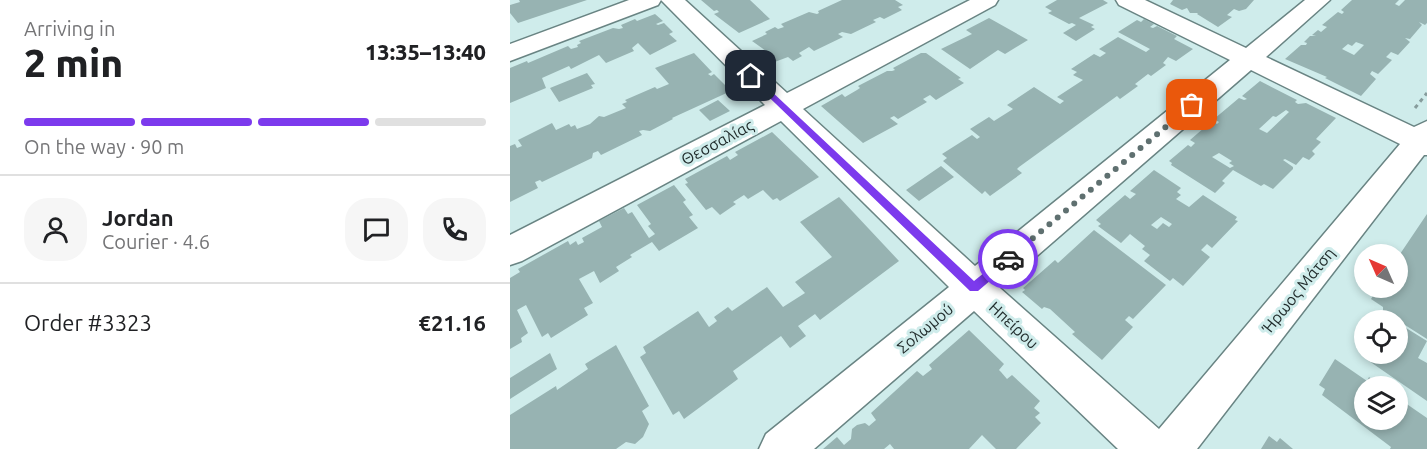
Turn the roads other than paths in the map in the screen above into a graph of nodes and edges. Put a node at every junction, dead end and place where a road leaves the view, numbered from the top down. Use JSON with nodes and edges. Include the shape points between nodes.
{"nodes":[{"id":1,"x":650,"y":0,"type":"edge"},
{"id":2,"x":672,"y":0,"type":"edge"},
{"id":3,"x":987,"y":0,"type":"edge"},
{"id":4,"x":1127,"y":0,"type":"edge"},
{"id":5,"x":1319,"y":0,"type":"edge"},
{"id":6,"x":510,"y":53,"type":"edge"},
{"id":7,"x":1247,"y":60,"type":"junction"},
{"id":8,"x":783,"y":107,"type":"junction"},
{"id":9,"x":1424,"y":139,"type":"edge"},
{"id":10,"x":510,"y":251,"type":"edge"},
{"id":11,"x":974,"y":288,"type":"junction"},
{"id":12,"x":781,"y":449,"type":"edge"},
{"id":13,"x":1149,"y":449,"type":"edge"},
{"id":14,"x":1170,"y":449,"type":"edge"}],
"edges":[{"from":1,"to":6,"type":"street"},
{"from":2,"to":8,"type":"street","name":"Ηπείρου"},
{"from":3,"to":8,"type":"street","name":"Θεσσαλίας"},
{"from":4,"to":7,"type":"street"},
{"from":5,"to":7,"type":"street","name":"Σολωμού"},
{"from":7,"to":9,"type":"street"},
{"from":7,"to":11,"type":"street","name":"Σολωμού"},
{"from":8,"to":10,"type":"street","name":"Θεσσαλίας"},
{"from":8,"to":11,"type":"street","name":"Ηπείρου"},
{"from":9,"to":14,"type":"street","name":"Ήρωος Μάτση"},
{"from":11,"to":12,"type":"street","name":"Σολωμού"},
{"from":11,"to":13,"type":"street","name":"Ηπείρου"}]}
